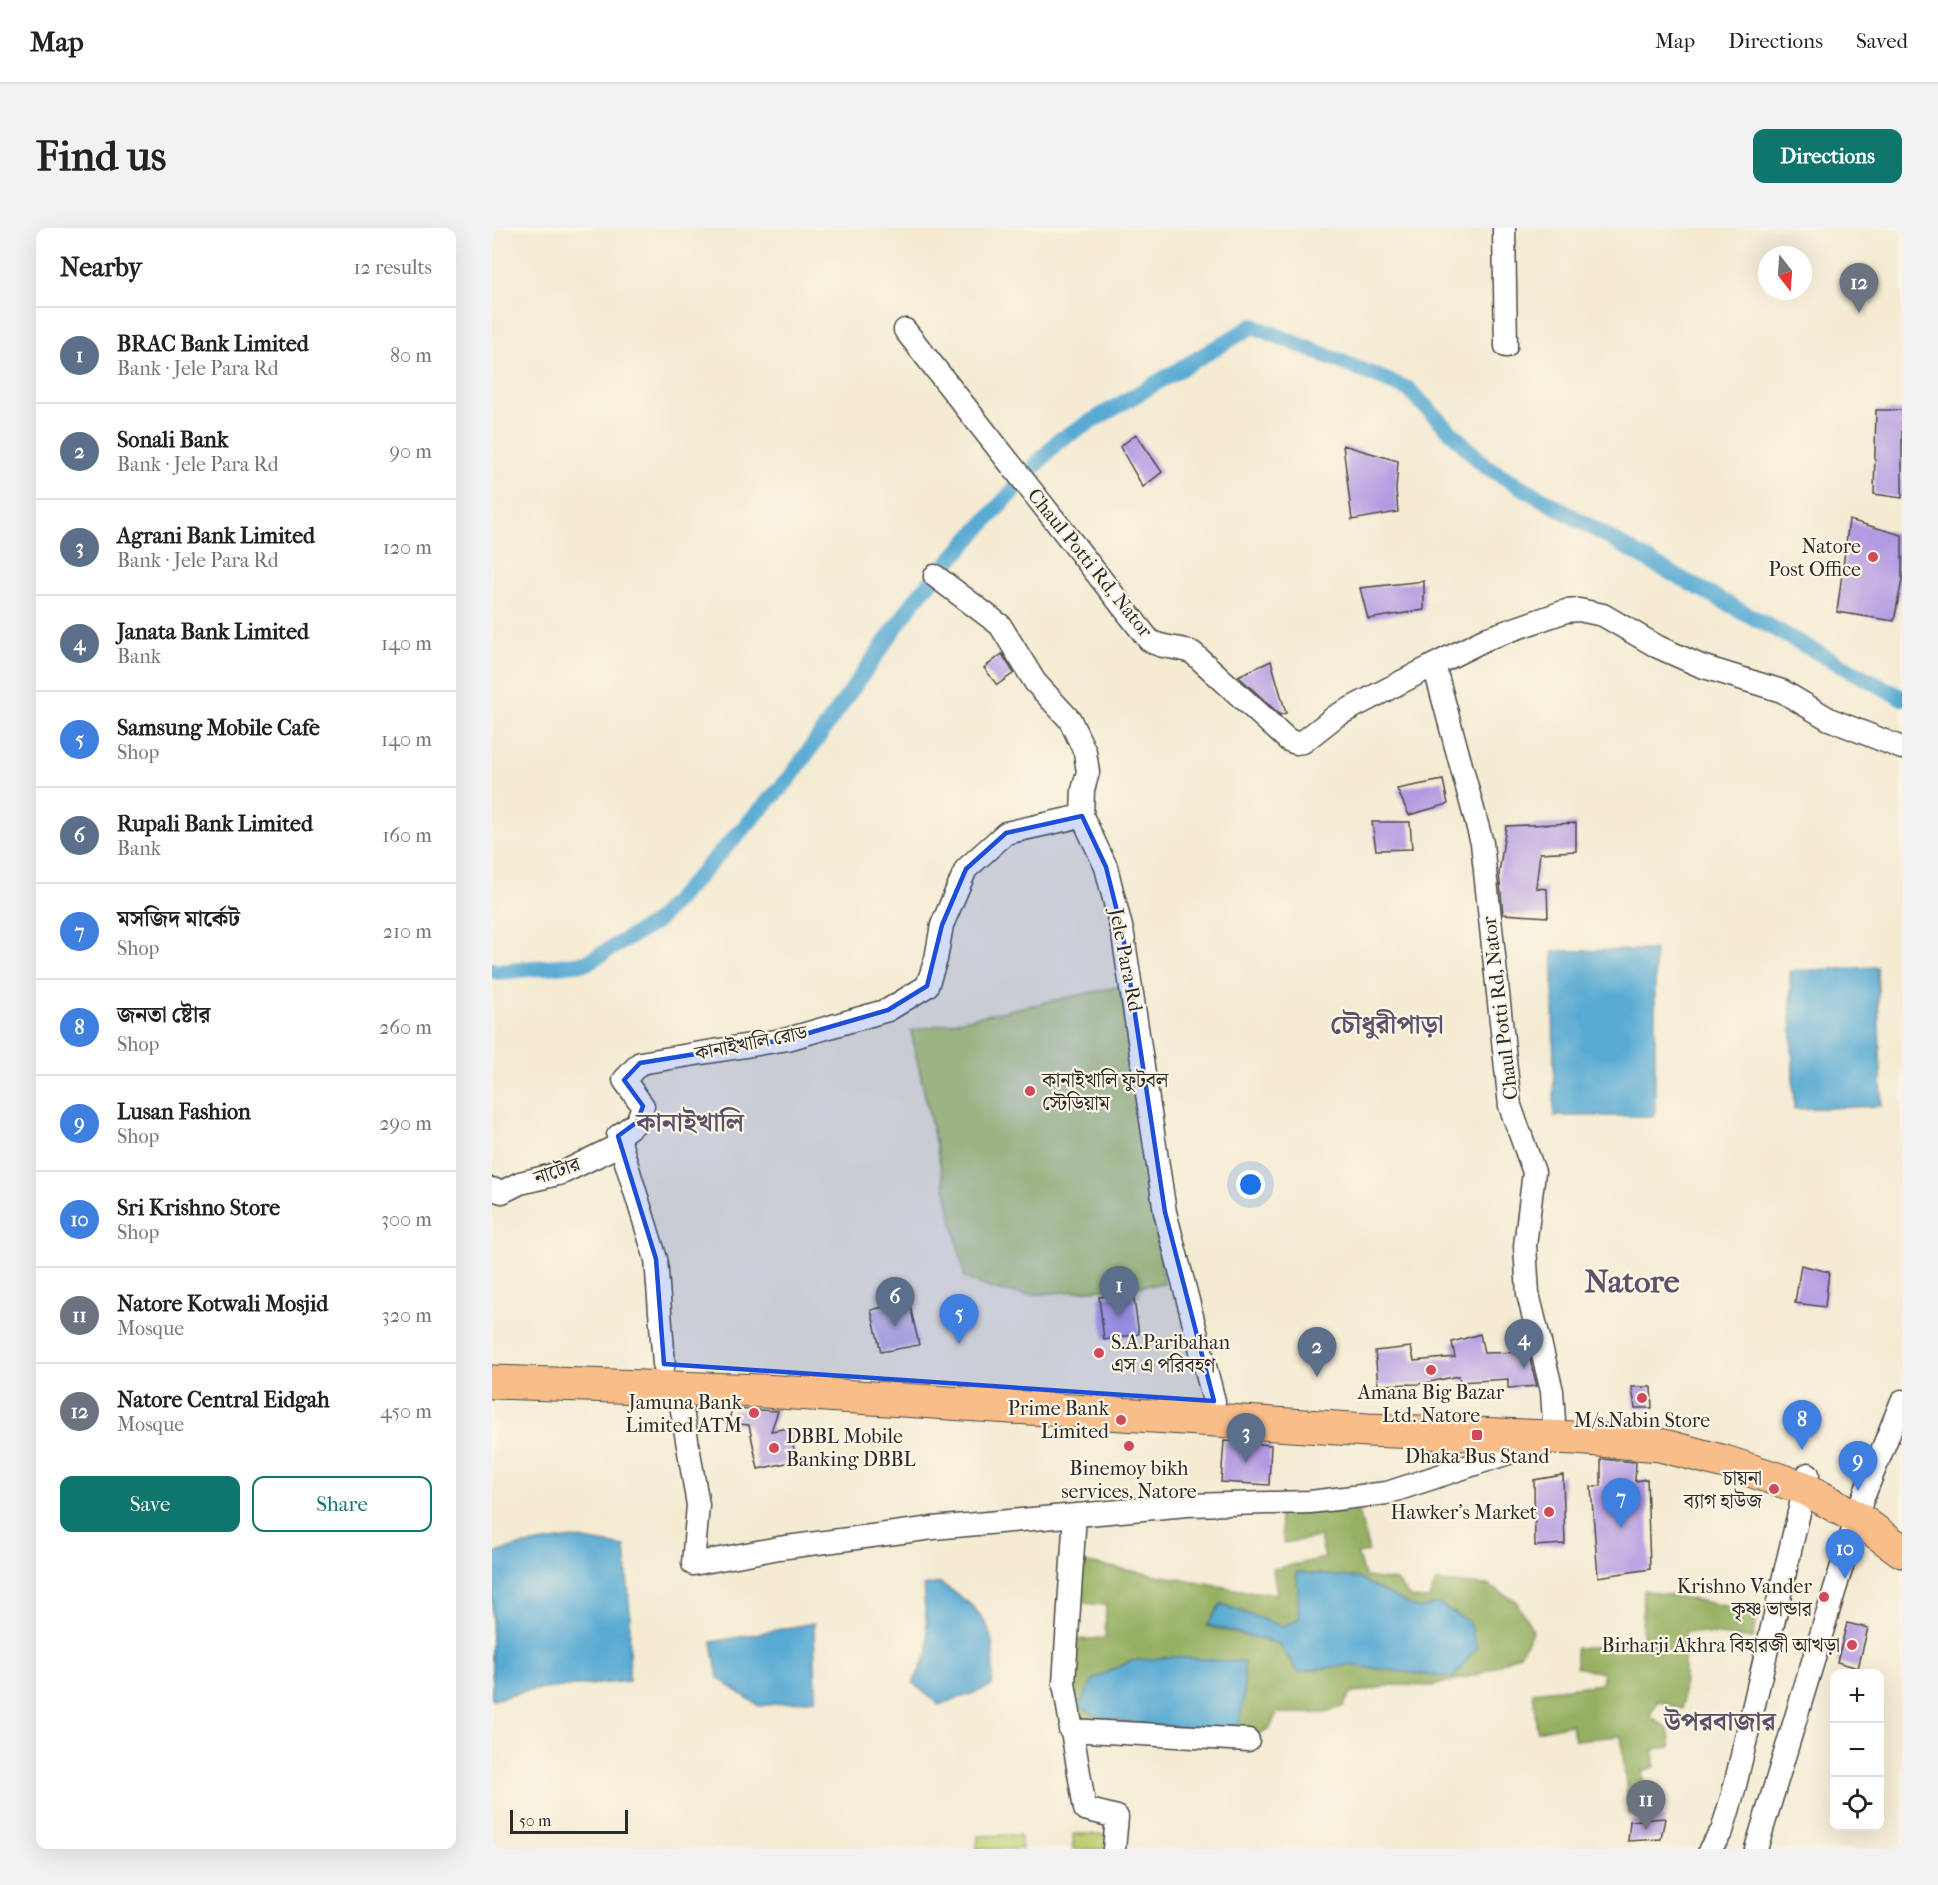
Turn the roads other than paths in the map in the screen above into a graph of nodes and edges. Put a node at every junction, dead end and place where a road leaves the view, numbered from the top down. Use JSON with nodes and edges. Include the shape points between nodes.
{"nodes":[{"id":1,"x":1504,"y":228,"type":"edge"},
{"id":2,"x":905,"y":330,"type":"dead end"},
{"id":3,"x":1506,"y":346,"type":"dead end"},
{"id":4,"x":935,"y":576,"type":"dead end"},
{"id":5,"x":1434,"y":665,"type":"junction"},
{"id":6,"x":1902,"y":748,"type":"edge"},
{"id":7,"x":1082,"y":816,"type":"junction"},
{"id":8,"x":621,"y":1144,"type":"junction"},
{"id":9,"x":492,"y":1190,"type":"edge"},
{"id":10,"x":492,"y":1362,"type":"edge"},
{"id":11,"x":671,"y":1376,"type":"junction"},
{"id":12,"x":492,"y":1382,"type":"edge"},
{"id":13,"x":1214,"y":1401,"type":"junction"},
{"id":14,"x":1902,"y":1401,"type":"edge"},
{"id":15,"x":1566,"y":1430,"type":"junction"},
{"id":16,"x":1806,"y":1480,"type":"junction"},
{"id":17,"x":1859,"y":1509,"type":"junction"},
{"id":18,"x":1075,"y":1515,"type":"junction"},
{"id":19,"x":1902,"y":1528,"type":"edge"},
{"id":20,"x":1902,"y":1551,"type":"edge"},
{"id":21,"x":1070,"y":1730,"type":"junction"},
{"id":22,"x":1248,"y":1740,"type":"dead end"},
{"id":23,"x":1114,"y":1849,"type":"edge"},
{"id":24,"x":1711,"y":1849,"type":"edge"},
{"id":25,"x":1718,"y":1849,"type":"edge"},
{"id":26,"x":1756,"y":1849,"type":"edge"}],
"edges":[{"from":1,"to":3,"type":"street"},
{"from":2,"to":5,"type":"street","name":"Chaul Potti Rd, Nator","via":[[1149,640],[1193,652],[1288,740],[1303,742],[1336,716]]},
{"from":4,"to":7,"type":"street","name":"Jele Para Rd","via":[[1000,625],[1035,682],[1070,720],[1085,752],[1088,772]]},
{"from":5,"to":6,"type":"street","name":"Chaul Potti Rd, Nator","via":[[1505,631],[1579,610],[1603,615],[1658,647],[1701,666],[1782,692],[1829,718]]},
{"from":5,"to":15,"type":"street","name":"Chaul Potti Rd, Nator","via":[[1482,843],[1510,1106],[1534,1172],[1525,1246],[1528,1294]]},
{"from":7,"to":8,"type":"street","name":"কানাইখালি রোড","via":[[1006,833],[966,869],[942,925],[927,986],[888,1010],[788,1039],[640,1063],[624,1080],[643,1106],[637,1122],[618,1136]]},
{"from":7,"to":13,"type":"street","name":"Jele Para Rd","via":[[1106,867],[1123,935],[1165,1212]]},
{"from":8,"to":9,"type":"street","name":"নাটোর","via":[[562,1173],[520,1183],[502,1192]]},
{"from":8,"to":11,"type":"street","via":[[656,1258]]},
{"from":10,"to":11,"type":"highway"},
{"from":11,"to":12,"type":"highway"},
{"from":11,"to":13,"type":"highway"},
{"from":11,"to":15,"type":"highway","via":[[1368,1430]]},
{"from":11,"to":18,"type":"street","via":[[698,1505],[693,1564],[834,1540]]},
{"from":13,"to":15,"type":"highway"},
{"from":14,"to":17,"type":"street"},
{"from":15,"to":16,"type":"highway","via":[[1660,1445]]},
{"from":15,"to":18,"type":"street","via":[[1387,1493],[1310,1502],[1187,1505]]},
{"from":16,"to":17,"type":"highway"},
{"from":16,"to":24,"type":"street","via":[[1733,1794],[1722,1831]]},
{"from":17,"to":19,"type":"highway"},
{"from":17,"to":20,"type":"highway"},
{"from":17,"to":26,"type":"street"},
{"from":18,"to":21,"type":"street","via":[[1064,1683]]},
{"from":21,"to":22,"type":"street"},
{"from":21,"to":23,"type":"street","via":[[1085,1809],[1117,1817]]},
{"from":24,"to":25,"type":"street"}]}
